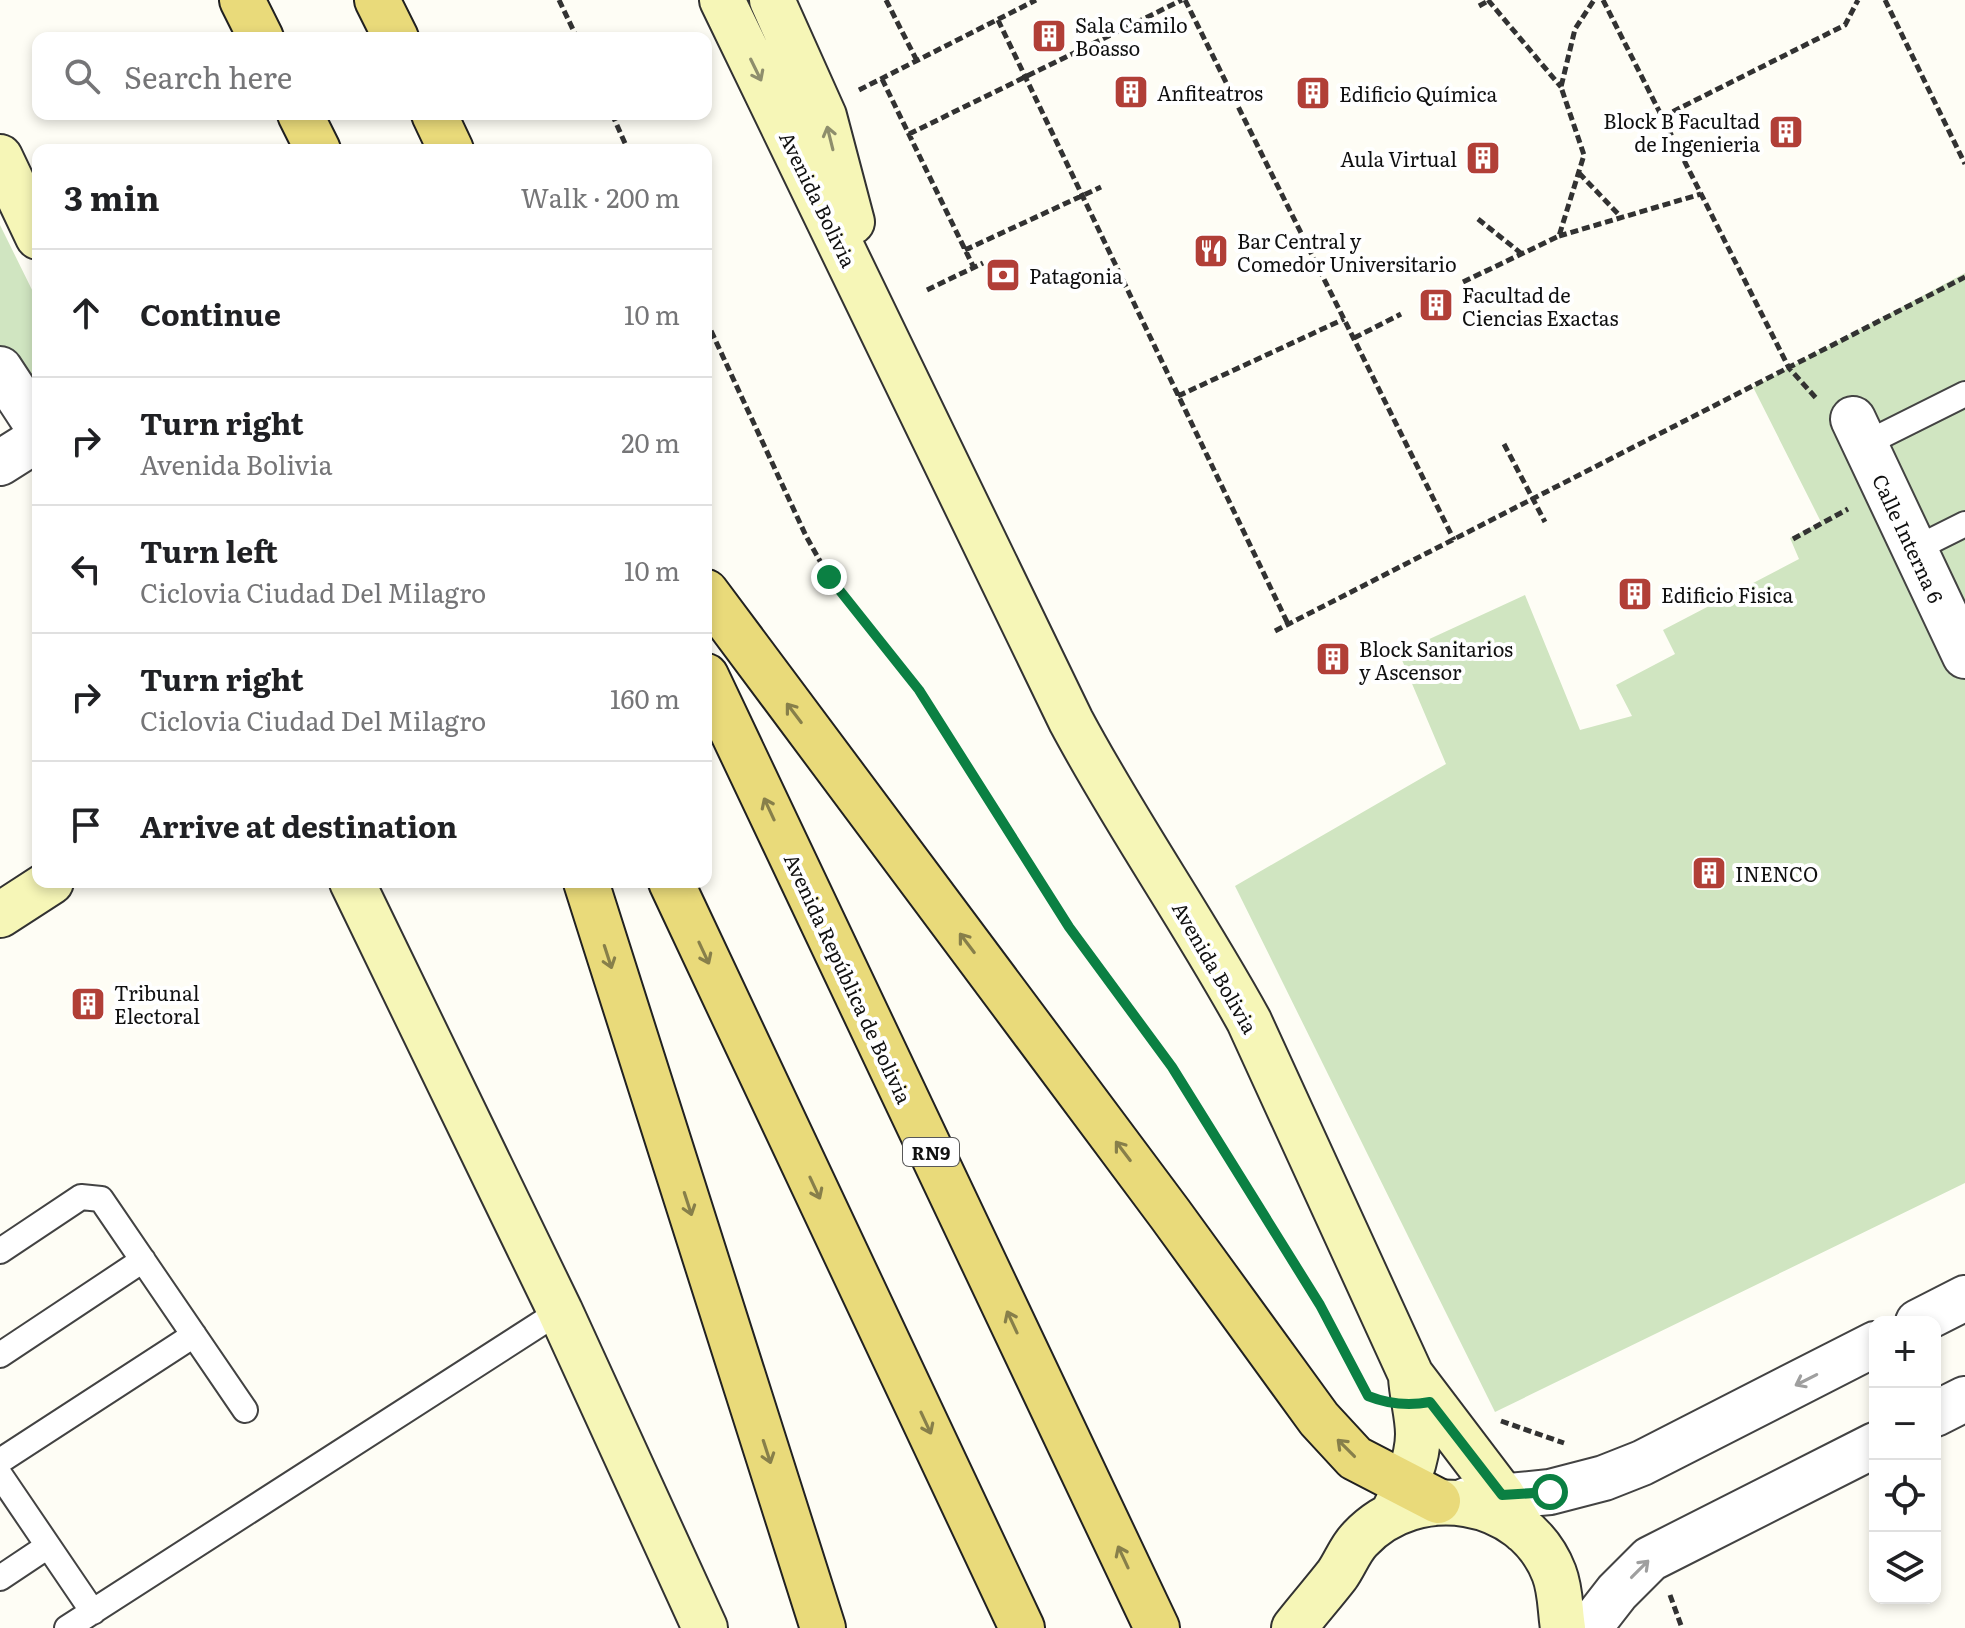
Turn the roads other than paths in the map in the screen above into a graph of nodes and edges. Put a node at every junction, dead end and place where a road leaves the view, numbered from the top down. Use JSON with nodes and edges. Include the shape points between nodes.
{"nodes":[{"id":1,"x":377,"y":0,"type":"edge"},
{"id":2,"x":390,"y":0,"type":"edge"},
{"id":3,"x":722,"y":0,"type":"edge"},
{"id":4,"x":772,"y":0,"type":"edge"},
{"id":5,"x":393,"y":32,"type":"edge"},
{"id":6,"x":402,"y":32,"type":"edge"},
{"id":7,"x":303,"y":120,"type":"edge"},
{"id":8,"x":437,"y":120,"type":"edge"},
{"id":9,"x":315,"y":144,"type":"edge"},
{"id":10,"x":448,"y":144,"type":"edge"},
{"id":11,"x":0,"y":157,"type":"edge"},
{"id":12,"x":32,"y":224,"type":"edge"},
{"id":13,"x":0,"y":369,"type":"edge"},
{"id":14,"x":1965,"y":394,"type":"edge"},
{"id":15,"x":916,"y":398,"type":"junction"},
{"id":16,"x":32,"y":418,"type":"edge"},
{"id":17,"x":1848,"y":423,"type":"joint"},
{"id":18,"x":32,"y":443,"type":"edge"},
{"id":19,"x":0,"y":463,"type":"edge"},
{"id":20,"x":1965,"y":524,"type":"edge"},
{"id":21,"x":1915,"y":549,"type":"junction"},
{"id":22,"x":712,"y":600,"type":"edge"},
{"id":23,"x":1963,"y":646,"type":"edge"},
{"id":24,"x":712,"y":689,"type":"edge"},
{"id":25,"x":42,"y":888,"type":"edge"},
{"id":26,"x":355,"y":888,"type":"edge"},
{"id":27,"x":588,"y":888,"type":"edge"},
{"id":28,"x":674,"y":888,"type":"edge"},
{"id":29,"x":0,"y":915,"type":"edge"},
{"id":30,"x":0,"y":1251,"type":"edge"},
{"id":31,"x":143,"y":1260,"type":"junction"},
{"id":32,"x":1965,"y":1298,"type":"edge"},
{"id":33,"x":560,"y":1311,"type":"junction"},
{"id":34,"x":1930,"y":1316,"type":"edge"},
{"id":35,"x":194,"y":1335,"type":"junction"},
{"id":36,"x":1869,"y":1347,"type":"edge"},
{"id":37,"x":0,"y":1355,"type":"edge"},
{"id":38,"x":1412,"y":1390,"type":"junction"},
{"id":39,"x":1965,"y":1399,"type":"edge"},
{"id":40,"x":245,"y":1410,"type":"dead end"},
{"id":41,"x":1941,"y":1411,"type":"edge"},
{"id":42,"x":1869,"y":1448,"type":"edge"},
{"id":43,"x":0,"y":1461,"type":"edge"},
{"id":44,"x":0,"y":1475,"type":"edge"},
{"id":45,"x":1424,"y":1500,"type":"junction"},
{"id":46,"x":1512,"y":1512,"type":"junction"},
{"id":47,"x":48,"y":1546,"type":"junction"},
{"id":48,"x":1336,"y":1575,"type":"junction"},
{"id":49,"x":0,"y":1578,"type":"edge"},
{"id":50,"x":93,"y":1612,"type":"junction"},
{"id":51,"x":1569,"y":1627,"type":"edge"},
{"id":52,"x":67,"y":1628,"type":"edge"},
{"id":53,"x":705,"y":1628,"type":"edge"},
{"id":54,"x":823,"y":1628,"type":"edge"},
{"id":55,"x":1022,"y":1628,"type":"edge"},
{"id":56,"x":1157,"y":1628,"type":"edge"},
{"id":57,"x":1294,"y":1628,"type":"edge"},
{"id":58,"x":1330,"y":1628,"type":"edge"}],
"edges":[{"from":1,"to":5,"type":"main road"},
{"from":2,"to":6,"type":"main road"},
{"from":3,"to":15,"type":"street","name":"Avenida Bolivia","one_way":true},
{"from":15,"to":4,"type":"street","name":"Avenida Bolivia","one_way":true,"via":[[857,236],[824,116]]},
{"from":7,"to":9,"type":"main road"},
{"from":8,"to":10,"type":"main road"},
{"from":11,"to":12,"type":"street"},
{"from":13,"to":16,"type":"street"},
{"from":14,"to":17,"type":"lane"},
{"from":15,"to":38,"type":"street","name":"Avenida Bolivia","via":[[1071,721],[1249,1021]]},
{"from":17,"to":21,"type":"street","name":"Calle Interna 6"},
{"from":18,"to":19,"type":"street"},
{"from":20,"to":21,"type":"lane"},
{"from":21,"to":23,"type":"street","name":"Calle Interna 6"},
{"from":45,"to":22,"type":"main road","one_way":true,"via":[[1355,1458],[1319,1419]]},
{"from":56,"to":24,"type":"main road","name":"Avenida República de Bolivia","number":"RN9","one_way":true},
{"from":25,"to":29,"type":"street"},
{"from":26,"to":33,"type":"street"},
{"from":27,"to":54,"type":"main road","one_way":true},
{"from":28,"to":55,"type":"main road","one_way":true},
{"from":30,"to":31,"type":"lane","via":[[81,1197],[101,1199]]},
{"from":31,"to":35,"type":"lane"},
{"from":31,"to":37,"type":"lane"},
{"from":32,"to":34,"type":"street"},
{"from":33,"to":50,"type":"lane"},
{"from":33,"to":53,"type":"street"},
{"from":35,"to":40,"type":"lane"},
{"from":35,"to":43,"type":"lane"},
{"from":36,"to":46,"type":"street","one_way":true,"via":[[1642,1463],[1550,1492]]},
{"from":38,"to":45,"type":"street"},
{"from":38,"to":46,"type":"street","name":"Avenida Bolivia"},
{"from":39,"to":41,"type":"street"},
{"from":51,"to":42,"type":"street","one_way":true,"via":[[1617,1592],[1650,1559]]},
{"from":44,"to":47,"type":"lane"},
{"from":45,"to":46,"type":"street"},
{"from":45,"to":48,"type":"street","via":[[1360,1539]]},
{"from":46,"to":51,"type":"street","name":"Avenida Bolivia","via":[[1554,1573]]},
{"from":47,"to":49,"type":"lane"},
{"from":47,"to":50,"type":"lane"},
{"from":48,"to":57,"type":"street"},
{"from":48,"to":58,"type":"street"},
{"from":50,"to":52,"type":"lane"}]}
